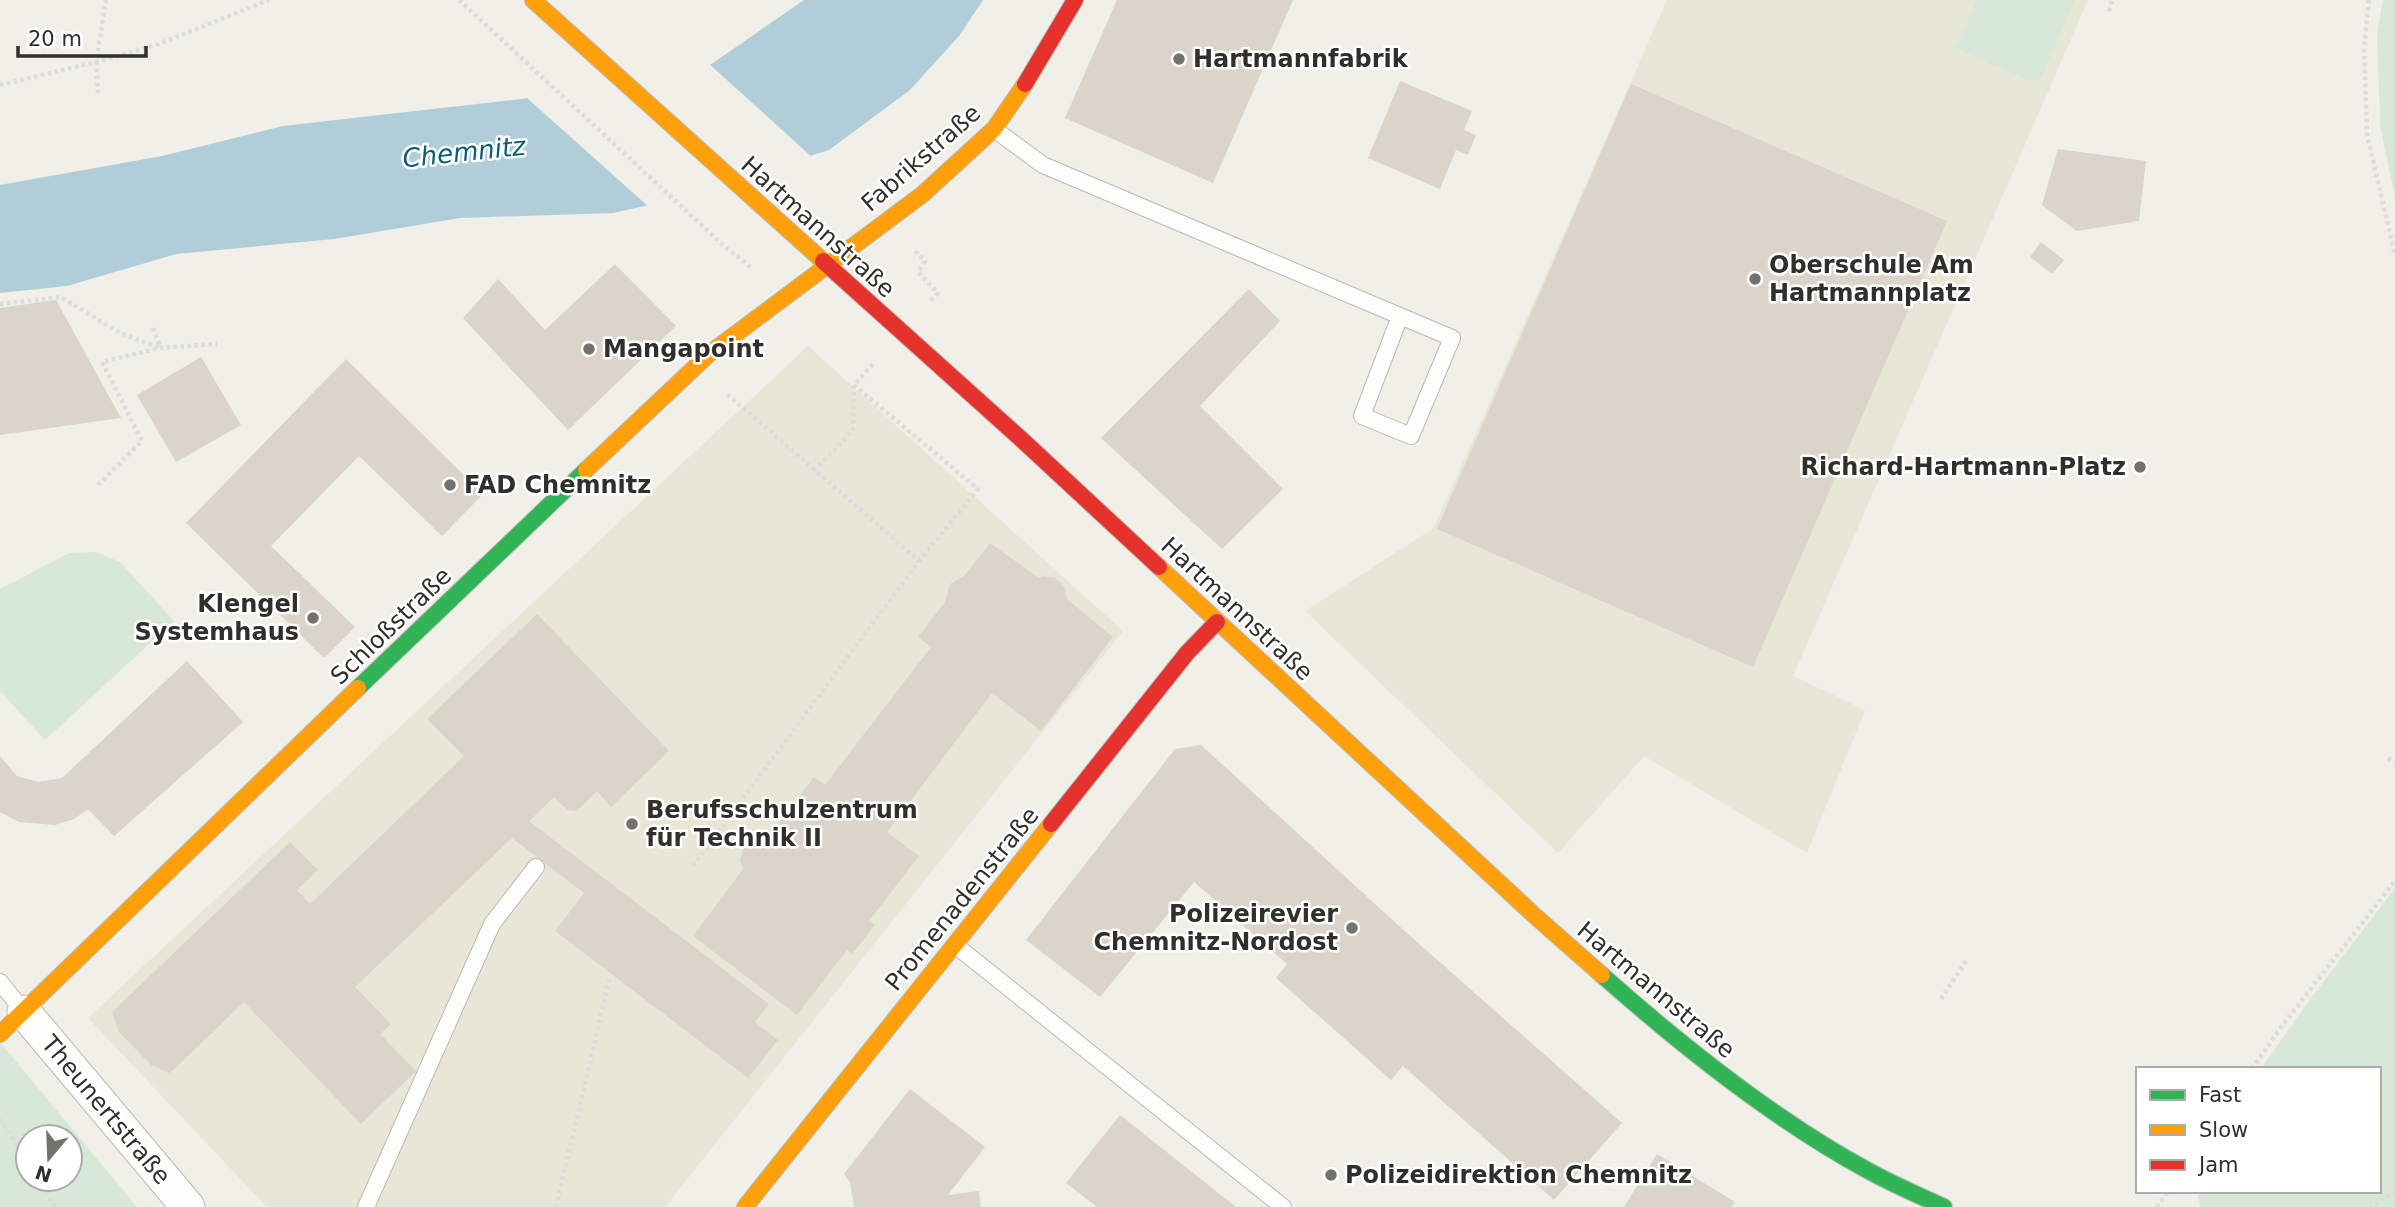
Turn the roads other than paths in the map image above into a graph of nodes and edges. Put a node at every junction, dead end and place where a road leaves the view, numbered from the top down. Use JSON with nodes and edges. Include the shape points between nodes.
{"nodes":[{"id":1,"x":533,"y":0,"type":"edge"},
{"id":2,"x":1075,"y":0,"type":"edge"},
{"id":3,"x":994,"y":129,"type":"junction"},
{"id":4,"x":826,"y":266,"type":"junction"},
{"id":5,"x":1400,"y":316,"type":"junction"},
{"id":6,"x":1217,"y":622,"type":"junction"},
{"id":7,"x":536,"y":867,"type":"dead end"},
{"id":8,"x":955,"y":944,"type":"junction"},
{"id":9,"x":0,"y":982,"type":"edge"},
{"id":10,"x":12,"y":1023,"type":"edge"},
{"id":11,"x":188,"y":1207,"type":"edge"},
{"id":12,"x":366,"y":1207,"type":"edge"},
{"id":13,"x":745,"y":1207,"type":"edge"},
{"id":14,"x":1283,"y":1207,"type":"edge"},
{"id":15,"x":1944,"y":1207,"type":"edge"}],
"edges":[{"from":1,"to":4,"type":"street","name":"Hartmannstraße"},
{"from":2,"to":3,"type":"street","name":"Fabrikstraße"},
{"from":3,"to":4,"type":"street","name":"Fabrikstraße","via":[[927,191]]},
{"from":3,"to":5,"type":"lane","via":[[1043,165]]},
{"from":4,"to":6,"type":"street","name":"Hartmannstraße"},
{"from":4,"to":10,"type":"street","name":"Schloßstraße","via":[[709,354]]},
{"from":5,"to":5,"type":"lane","via":[[1452,338],[1411,436],[1362,416]]},
{"from":6,"to":8,"type":"street","name":"Promenadenstraße"},
{"from":6,"to":15,"type":"street","name":"Hartmannstraße","via":[[1582,959],[1673,1037],[1822,1144]]},
{"from":7,"to":12,"type":"lane","via":[[492,924]]},
{"from":8,"to":13,"type":"street","name":"Promenadenstraße"},
{"from":8,"to":14,"type":"lane"},
{"from":9,"to":10,"type":"lane"},
{"from":10,"to":11,"type":"street","name":"Theunertstraße"}]}
